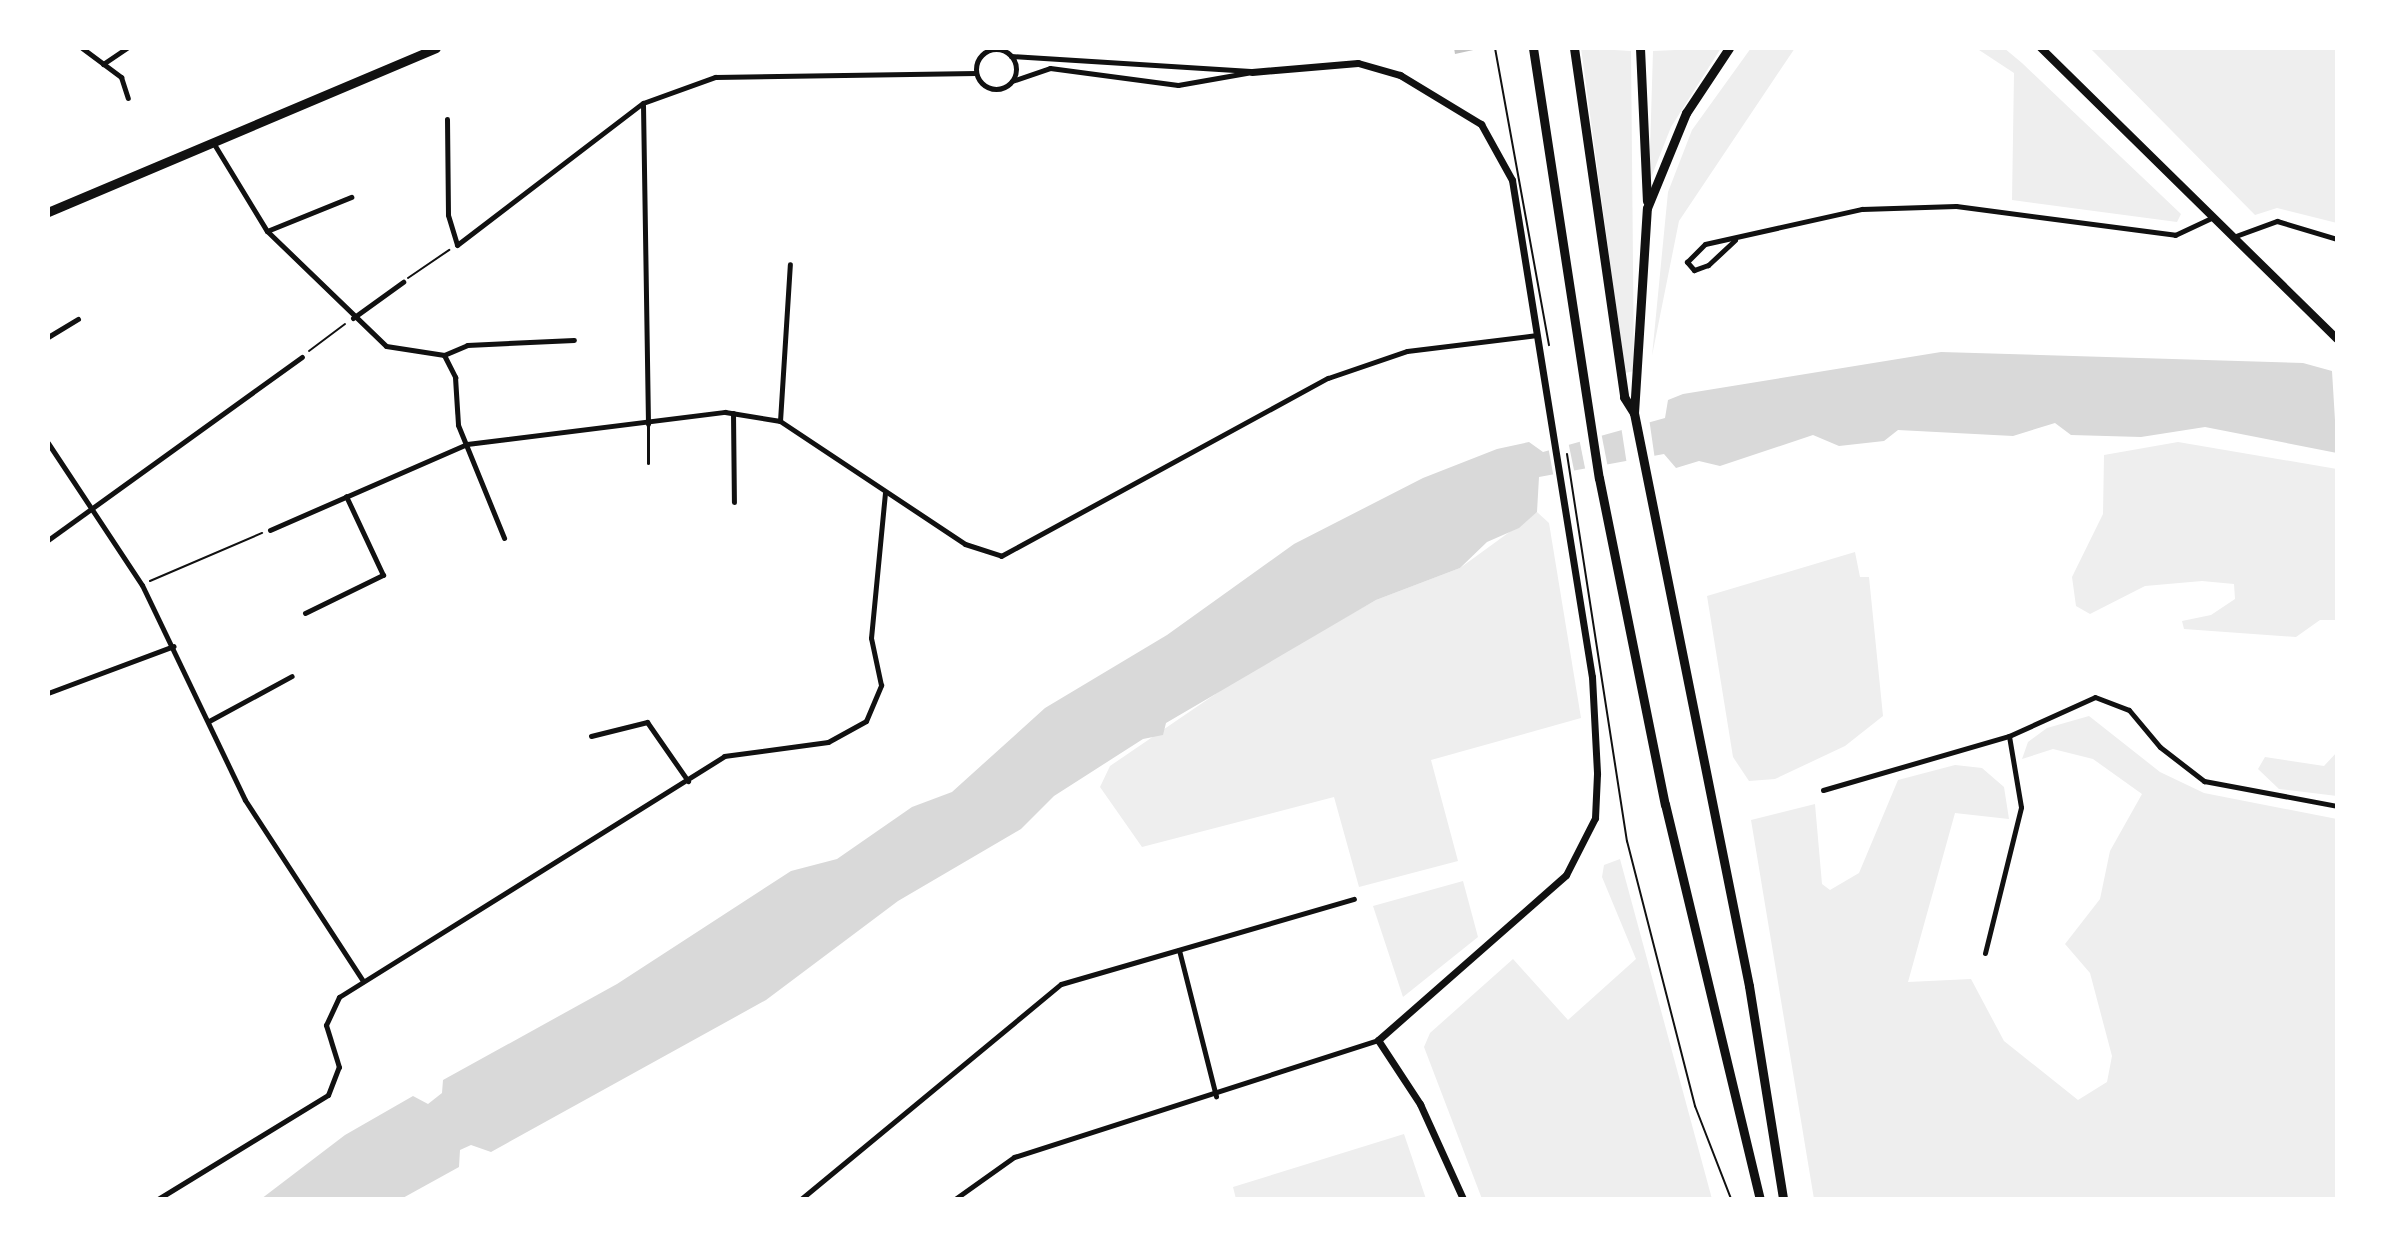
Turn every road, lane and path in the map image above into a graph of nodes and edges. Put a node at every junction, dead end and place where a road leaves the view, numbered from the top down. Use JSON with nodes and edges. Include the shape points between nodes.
{"nodes":[{"id":1,"x":82,"y":48,"type":"edge"},
{"id":2,"x":127,"y":48,"type":"edge"},
{"id":3,"x":436,"y":48,"type":"edge"},
{"id":4,"x":979,"y":48,"type":"edge"},
{"id":5,"x":1533,"y":48,"type":"edge"},
{"id":6,"x":1574,"y":48,"type":"edge"},
{"id":7,"x":1640,"y":48,"type":"edge"},
{"id":8,"x":1729,"y":48,"type":"edge"},
{"id":9,"x":1000,"y":49,"type":"edge"},
{"id":10,"x":2041,"y":49,"type":"edge"},
{"id":11,"x":1011,"y":56,"type":"junction"},
{"id":12,"x":979,"y":58,"type":"junction"},
{"id":13,"x":103,"y":64,"type":"junction"},
{"id":14,"x":1252,"y":72,"type":"junction"},
{"id":15,"x":976,"y":73,"type":"junction"},
{"id":16,"x":1012,"y":81,"type":"junction"},
{"id":17,"x":128,"y":98,"type":"dead end"},
{"id":18,"x":643,"y":103,"type":"junction"},
{"id":19,"x":447,"y":119,"type":"dead end"},
{"id":20,"x":213,"y":143,"type":"junction"},
{"id":21,"x":351,"y":197,"type":"dead end"},
{"id":22,"x":1647,"y":208,"type":"junction"},
{"id":23,"x":48,"y":212,"type":"edge"},
{"id":24,"x":2211,"y":218,"type":"junction"},
{"id":25,"x":267,"y":231,"type":"junction"},
{"id":26,"x":2232,"y":238,"type":"junction"},
{"id":27,"x":2337,"y":239,"type":"edge"},
{"id":28,"x":1735,"y":240,"type":"junction"},
{"id":29,"x":457,"y":245,"type":"junction"},
{"id":30,"x":790,"y":264,"type":"dead end"},
{"id":31,"x":403,"y":282,"type":"joint"},
{"id":32,"x":353,"y":318,"type":"junction"},
{"id":33,"x":78,"y":319,"type":"dead end"},
{"id":34,"x":1537,"y":335,"type":"junction"},
{"id":35,"x":48,"y":337,"type":"edge"},
{"id":36,"x":2337,"y":339,"type":"edge"},
{"id":37,"x":574,"y":340,"type":"dead end"},
{"id":38,"x":444,"y":355,"type":"junction"},
{"id":39,"x":302,"y":357,"type":"joint"},
{"id":40,"x":733,"y":413,"type":"junction"},
{"id":41,"x":1634,"y":413,"type":"junction"},
{"id":42,"x":780,"y":421,"type":"junction"},
{"id":43,"x":648,"y":424,"type":"junction"},
{"id":44,"x":1564,"y":441,"type":"dead end"},
{"id":45,"x":48,"y":443,"type":"edge"},
{"id":46,"x":467,"y":444,"type":"junction"},
{"id":47,"x":648,"y":463,"type":"dead end"},
{"id":48,"x":885,"y":493,"type":"junction"},
{"id":49,"x":346,"y":496,"type":"junction"},
{"id":50,"x":734,"y":502,"type":"dead end"},
{"id":51,"x":92,"y":508,"type":"junction"},
{"id":52,"x":270,"y":530,"type":"joint"},
{"id":53,"x":504,"y":538,"type":"dead end"},
{"id":54,"x":48,"y":540,"type":"edge"},
{"id":55,"x":142,"y":585,"type":"junction"},
{"id":56,"x":305,"y":613,"type":"dead end"},
{"id":57,"x":174,"y":646,"type":"junction"},
{"id":58,"x":292,"y":676,"type":"dead end"},
{"id":59,"x":48,"y":693,"type":"edge"},
{"id":60,"x":209,"y":721,"type":"junction"},
{"id":61,"x":591,"y":736,"type":"dead end"},
{"id":62,"x":2009,"y":736,"type":"junction"},
{"id":63,"x":688,"y":781,"type":"junction"},
{"id":64,"x":1823,"y":790,"type":"dead end"},
{"id":65,"x":2337,"y":806,"type":"edge"},
{"id":66,"x":1354,"y":899,"type":"dead end"},
{"id":67,"x":1179,"y":950,"type":"junction"},
{"id":68,"x":1985,"y":953,"type":"dead end"},
{"id":69,"x":363,"y":981,"type":"junction"},
{"id":70,"x":1378,"y":1040,"type":"junction"},
{"id":71,"x":1216,"y":1096,"type":"junction"},
{"id":72,"x":158,"y":1199,"type":"edge"},
{"id":73,"x":801,"y":1199,"type":"edge"},
{"id":74,"x":955,"y":1199,"type":"edge"},
{"id":75,"x":1463,"y":1199,"type":"edge"},
{"id":76,"x":1731,"y":1199,"type":"edge"},
{"id":77,"x":1760,"y":1199,"type":"edge"},
{"id":78,"x":1783,"y":1199,"type":"edge"}],
"edges":[{"from":1,"to":13,"type":"street"},
{"from":2,"to":13,"type":"street"},
{"from":3,"to":20,"type":"main road"},
{"from":4,"to":12,"type":"street"},
{"from":5,"to":77,"type":"main road","via":[[1588,424],[1665,804]]},
{"from":6,"to":41,"type":"main road","via":[[1603,271],[1624,397]]},
{"from":7,"to":22,"type":"main road"},
{"from":8,"to":22,"type":"main road","via":[[1686,113]]},
{"from":9,"to":11,"type":"street"},
{"from":9,"to":12,"type":"street"},
{"from":10,"to":24,"type":"main road"},
{"from":11,"to":14,"type":"street"},
{"from":11,"to":16,"type":"street"},
{"from":12,"to":15,"type":"street"},
{"from":13,"to":17,"type":"street","via":[[121,77]]},
{"from":14,"to":16,"type":"street","via":[[1178,85],[1050,68]]},
{"from":14,"to":34,"type":"street","via":[[1370,65],[1417,82],[1481,124],[1512,180]]},
{"from":15,"to":16,"type":"street","via":[[994,89]]},
{"from":15,"to":18,"type":"street","via":[[738,74]]},
{"from":18,"to":29,"type":"street"},
{"from":18,"to":43,"type":"street"},
{"from":19,"to":29,"type":"street","via":[[448,215]]},
{"from":20,"to":23,"type":"main road"},
{"from":20,"to":25,"type":"street"},
{"from":21,"to":25,"type":"street"},
{"from":22,"to":41,"type":"main road"},
{"from":24,"to":26,"type":"main road"},
{"from":24,"to":28,"type":"street","via":[[2175,235],[2025,212],[1909,205],[1828,214]]},
{"from":25,"to":32,"type":"street"},
{"from":26,"to":27,"type":"street","via":[[2277,221]]},
{"from":26,"to":36,"type":"main road"},
{"from":28,"to":28,"type":"street","via":[[1708,265],[1694,270],[1687,262],[1705,244]]},
{"from":29,"to":31,"type":"path"},
{"from":30,"to":42,"type":"street"},
{"from":31,"to":32,"type":"street"},
{"from":32,"to":38,"type":"street","via":[[386,346]]},
{"from":32,"to":39,"type":"path"},
{"from":33,"to":35,"type":"street"},
{"from":34,"to":48,"type":"street","via":[[1407,351],[1328,378],[1014,553],[990,555],[965,544]]},
{"from":34,"to":70,"type":"street","via":[[1592,677],[1595,818],[1553,889]]},
{"from":37,"to":38,"type":"street","via":[[467,345]]},
{"from":38,"to":46,"type":"street"},
{"from":39,"to":51,"type":"street"},
{"from":40,"to":42,"type":"street"},
{"from":40,"to":43,"type":"street"},
{"from":40,"to":50,"type":"street"},
{"from":41,"to":78,"type":"main road","via":[[1749,986]]},
{"from":42,"to":48,"type":"street"},
{"from":43,"to":46,"type":"street"},
{"from":43,"to":47,"type":"lane"},
{"from":44,"to":76,"type":"path","via":[[1627,841],[1695,1106]]},
{"from":45,"to":51,"type":"street"},
{"from":46,"to":49,"type":"street"},
{"from":46,"to":53,"type":"street"},
{"from":48,"to":63,"type":"street","via":[[872,620],[877,706],[866,721],[828,742],[739,750]]},
{"from":49,"to":52,"type":"street"},
{"from":49,"to":56,"type":"street","via":[[383,575]]},
{"from":51,"to":54,"type":"street"},
{"from":51,"to":55,"type":"street"},
{"from":52,"to":55,"type":"path"},
{"from":55,"to":57,"type":"street"},
{"from":57,"to":59,"type":"street"},
{"from":57,"to":60,"type":"street"},
{"from":58,"to":60,"type":"street"},
{"from":60,"to":69,"type":"street","via":[[245,800]]},
{"from":61,"to":63,"type":"street","via":[[647,722]]},
{"from":62,"to":64,"type":"street"},
{"from":62,"to":65,"type":"street","via":[[2095,697],[2111,699],[2204,781]]},
{"from":62,"to":68,"type":"street","via":[[2021,807]]},
{"from":63,"to":69,"type":"street"},
{"from":66,"to":67,"type":"street"},
{"from":67,"to":71,"type":"street"},
{"from":67,"to":73,"type":"street","via":[[1061,984]]},
{"from":69,"to":72,"type":"street","via":[[329,1011],[339,1067],[328,1095]]},
{"from":70,"to":71,"type":"street"},
{"from":70,"to":75,"type":"street","via":[[1420,1104]]},
{"from":71,"to":74,"type":"street","via":[[1014,1157]]}]}
